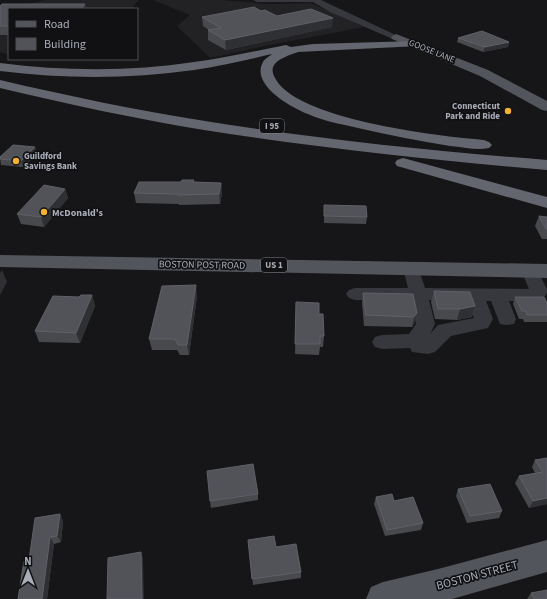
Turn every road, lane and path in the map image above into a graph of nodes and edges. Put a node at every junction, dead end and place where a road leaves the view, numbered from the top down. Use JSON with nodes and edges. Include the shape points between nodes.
{"nodes":[{"id":1,"x":257,"y":0,"type":"edge"},
{"id":2,"x":315,"y":0,"type":"edge"},
{"id":3,"x":396,"y":37,"type":"junction"},
{"id":4,"x":415,"y":44,"type":"junction"},
{"id":5,"x":0,"y":67,"type":"edge"},
{"id":6,"x":0,"y":74,"type":"edge"},
{"id":7,"x":0,"y":84,"type":"edge"},
{"id":8,"x":547,"y":107,"type":"edge"},
{"id":9,"x":257,"y":135,"type":"junction"},
{"id":10,"x":494,"y":146,"type":"dead end"},
{"id":11,"x":547,"y":154,"type":"edge"},
{"id":12,"x":547,"y":165,"type":"edge"},
{"id":13,"x":547,"y":203,"type":"edge"},
{"id":14,"x":0,"y":261,"type":"edge"},
{"id":15,"x":411,"y":268,"type":"junction"},
{"id":16,"x":538,"y":271,"type":"edge"},
{"id":17,"x":355,"y":294,"type":"dead end"},
{"id":18,"x":417,"y":294,"type":"junction"},
{"id":19,"x":475,"y":296,"type":"junction"},
{"id":20,"x":498,"y":296,"type":"junction"},
{"id":21,"x":508,"y":319,"type":"dead end"},
{"id":22,"x":415,"y":341,"type":"junction"},
{"id":23,"x":382,"y":342,"type":"dead end"},
{"id":24,"x":547,"y":556,"type":"edge"},
{"id":25,"x":383,"y":599,"type":"edge"}],
"edges":[{"from":1,"to":2,"type":"street"},
{"from":2,"to":3,"type":"street","name":"GOOSE LANE"},
{"from":3,"to":4,"type":"main road","name":"GOOSE LANE"},
{"from":3,"to":5,"type":"highway","via":[[360,43],[299,46],[159,70],[83,73]]},
{"from":4,"to":8,"type":"main road","name":"GOOSE LANE","via":[[484,73]]},
{"from":4,"to":10,"type":"highway","via":[[297,49],[280,54],[271,60],[266,69],[267,79],[276,90],[292,102],[314,112],[396,133]]},
{"from":6,"to":11,"type":"highway","number":"I 95","via":[[169,110],[287,128],[415,143]]},
{"from":7,"to":9,"type":"highway","number":"I 95","via":[[135,114]]},
{"from":9,"to":12,"type":"highway","number":"I 95","via":[[385,151]]},
{"from":9,"to":13,"type":"highway","via":[[381,158]]},
{"from":14,"to":15,"type":"main road","name":"BOSTON POST ROAD","number":"US 1"},
{"from":15,"to":16,"type":"main road","name":"BOSTON POST ROAD","number":"US 1"},
{"from":15,"to":18,"type":"street"},
{"from":16,"to":20,"type":"street","via":[[537,295]]},
{"from":17,"to":18,"type":"street"},
{"from":18,"to":19,"type":"street"},
{"from":18,"to":22,"type":"street","via":[[426,324]]},
{"from":19,"to":20,"type":"street"},
{"from":19,"to":22,"type":"street","via":[[484,319],[481,323],[445,330],[428,348],[419,348]]},
{"from":20,"to":21,"type":"street"},
{"from":22,"to":23,"type":"street"},
{"from":24,"to":25,"type":"main road","name":"BOSTON STREET"}]}
